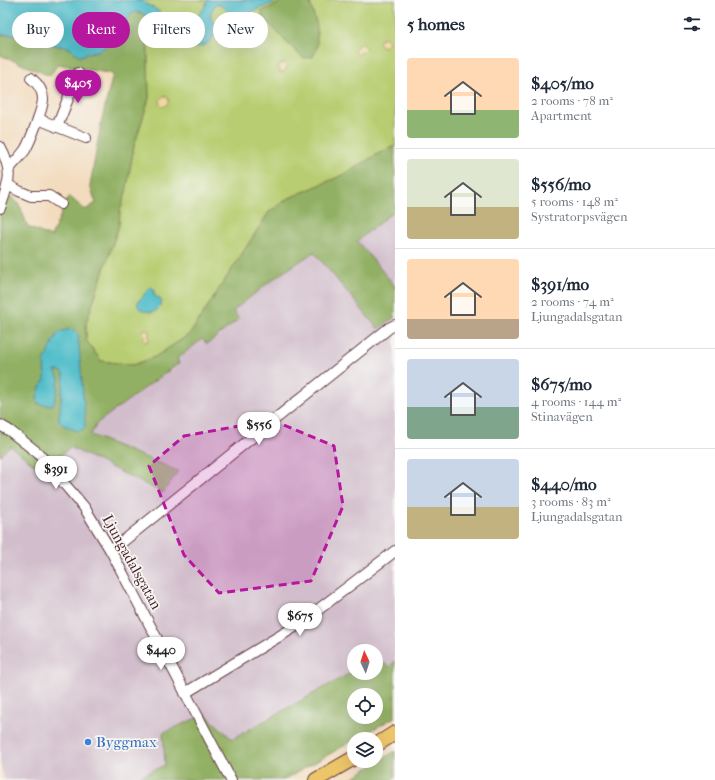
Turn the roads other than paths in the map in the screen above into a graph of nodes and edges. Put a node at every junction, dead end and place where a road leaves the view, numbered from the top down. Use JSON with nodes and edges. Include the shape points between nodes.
{"nodes":[{"id":1,"x":78,"y":73,"type":"dead end"},
{"id":2,"x":31,"y":78,"type":"dead end"},
{"id":3,"x":38,"y":119,"type":"junction"},
{"id":4,"x":57,"y":127,"type":"junction"},
{"id":5,"x":86,"y":138,"type":"dead end"},
{"id":6,"x":0,"y":147,"type":"edge"},
{"id":7,"x":9,"y":169,"type":"junction"},
{"id":8,"x":8,"y":185,"type":"junction"},
{"id":9,"x":61,"y":204,"type":"dead end"},
{"id":10,"x":0,"y":208,"type":"edge"},
{"id":11,"x":395,"y":325,"type":"edge"},
{"id":12,"x":0,"y":425,"type":"edge"},
{"id":13,"x":395,"y":551,"type":"edge"},
{"id":14,"x":111,"y":552,"type":"junction"},
{"id":15,"x":185,"y":693,"type":"junction"},
{"id":16,"x":395,"y":733,"type":"edge"},
{"id":17,"x":383,"y":741,"type":"edge"},
{"id":18,"x":395,"y":741,"type":"edge"},
{"id":19,"x":383,"y":748,"type":"edge"},
{"id":20,"x":347,"y":762,"type":"edge"},
{"id":21,"x":350,"y":768,"type":"edge"},
{"id":22,"x":231,"y":780,"type":"edge"},
{"id":23,"x":316,"y":780,"type":"edge"},
{"id":24,"x":329,"y":780,"type":"edge"}],
"edges":[{"from":1,"to":4,"type":"street"},
{"from":2,"to":3,"type":"street","via":[[37,83],[43,100]]},
{"from":3,"to":4,"type":"street"},
{"from":3,"to":7,"type":"street","via":[[25,149]]},
{"from":4,"to":5,"type":"street"},
{"from":6,"to":7,"type":"street"},
{"from":7,"to":8,"type":"street"},
{"from":8,"to":9,"type":"street","via":[[31,196],[49,196]]},
{"from":8,"to":10,"type":"street"},
{"from":11,"to":14,"type":"street","via":[[315,386]]},
{"from":12,"to":14,"type":"street","name":"Ljungadalsgatan","via":[[38,453],[84,507]]},
{"from":13,"to":15,"type":"street","via":[[298,625]]},
{"from":14,"to":15,"type":"street","name":"Ljungadalsgatan"},
{"from":15,"to":22,"type":"street","name":"Ljungadalsgatan"},
{"from":16,"to":17,"type":"highway"},
{"from":18,"to":19,"type":"highway"},
{"from":20,"to":23,"type":"highway"},
{"from":21,"to":24,"type":"highway"}]}
